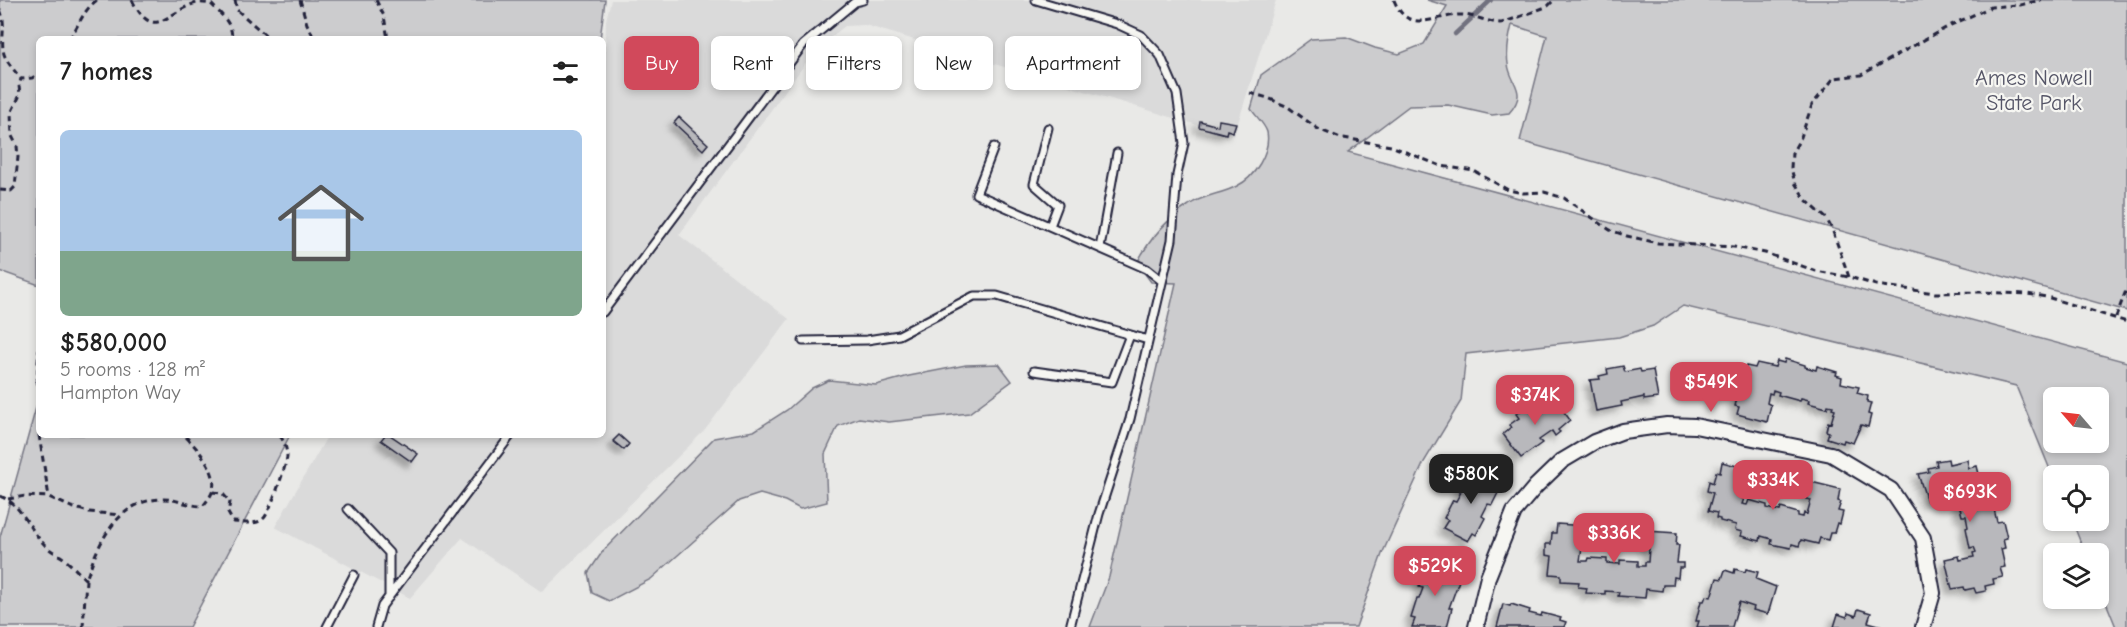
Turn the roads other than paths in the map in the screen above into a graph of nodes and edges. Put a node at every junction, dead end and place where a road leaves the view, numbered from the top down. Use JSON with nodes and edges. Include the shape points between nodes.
{"nodes":[{"id":1,"x":863,"y":0,"type":"edge"},
{"id":2,"x":1036,"y":0,"type":"edge"},
{"id":3,"x":1048,"y":128,"type":"dead end"},
{"id":4,"x":994,"y":147,"type":"dead end"},
{"id":5,"x":1117,"y":153,"type":"dead end"},
{"id":6,"x":1050,"y":226,"type":"junction"},
{"id":7,"x":1100,"y":248,"type":"junction"},
{"id":8,"x":1162,"y":281,"type":"junction"},
{"id":9,"x":606,"y":308,"type":"edge"},
{"id":10,"x":1130,"y":335,"type":"junction"},
{"id":11,"x":1148,"y":340,"type":"junction"},
{"id":12,"x":803,"y":341,"type":"dead end"},
{"id":13,"x":1034,"y":371,"type":"dead end"},
{"id":14,"x":509,"y":438,"type":"edge"},
{"id":15,"x":348,"y":509,"type":"dead end"},
{"id":16,"x":354,"y":575,"type":"dead end"},
{"id":17,"x":389,"y":597,"type":"junction"},
{"id":18,"x":327,"y":627,"type":"edge"},
{"id":19,"x":376,"y":627,"type":"edge"},
{"id":20,"x":1070,"y":627,"type":"edge"},
{"id":21,"x":1476,"y":627,"type":"edge"},
{"id":22,"x":1923,"y":627,"type":"edge"}],
"edges":[{"from":1,"to":9,"type":"lane","via":[[855,2],[803,45]]},
{"from":2,"to":8,"type":"lane","via":[[1117,24],[1141,35],[1160,55],[1177,94],[1184,143],[1177,174],[1172,240]]},
{"from":3,"to":6,"type":"lane","via":[[1034,184],[1058,205]]},
{"from":4,"to":6,"type":"lane","via":[[976,194]]},
{"from":5,"to":7,"type":"lane"},
{"from":6,"to":7,"type":"lane"},
{"from":7,"to":8,"type":"lane","via":[[1147,269]]},
{"from":8,"to":11,"type":"lane"},
{"from":10,"to":11,"type":"lane"},
{"from":10,"to":12,"type":"lane","via":[[997,296],[974,296],[899,335]]},
{"from":10,"to":13,"type":"lane","via":[[1112,382]]},
{"from":11,"to":20,"type":"lane","via":[[1130,419],[1099,514]]},
{"from":14,"to":17,"type":"lane"},
{"from":15,"to":17,"type":"lane","via":[[389,553]]},
{"from":16,"to":18,"type":"lane"},
{"from":17,"to":19,"type":"lane","via":[[381,606]]},
{"from":21,"to":22,"type":"street","via":[[1488,577],[1514,512],[1536,486],[1562,461],[1594,442],[1623,431],[1667,425],[1695,426],[1831,454],[1891,490],[1923,538],[1933,593]]}]}
